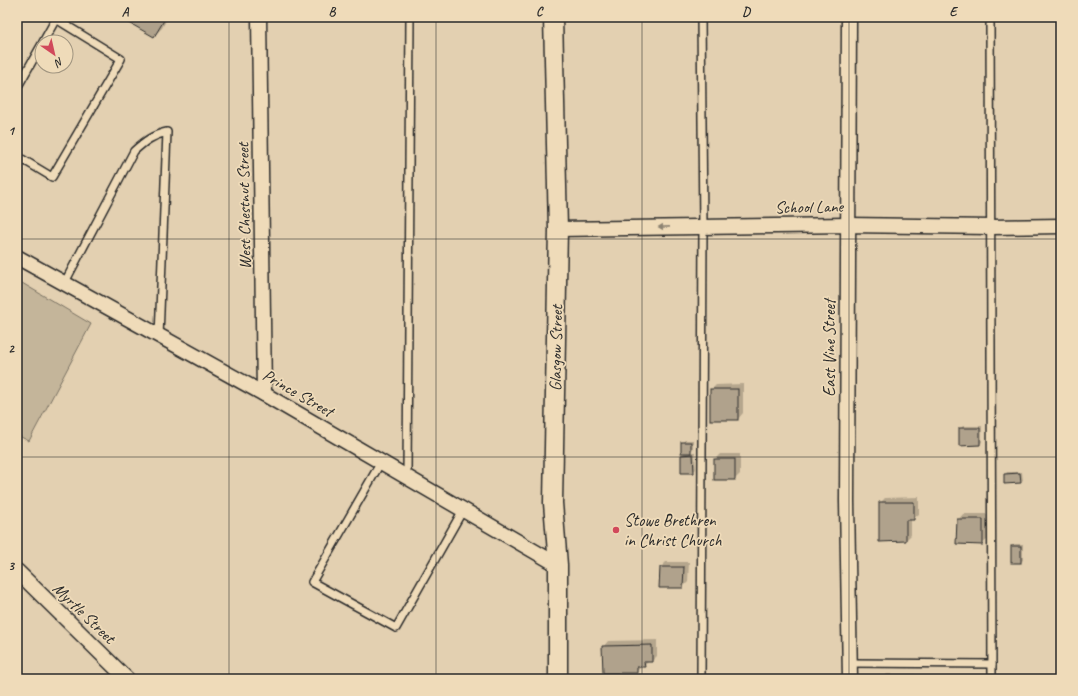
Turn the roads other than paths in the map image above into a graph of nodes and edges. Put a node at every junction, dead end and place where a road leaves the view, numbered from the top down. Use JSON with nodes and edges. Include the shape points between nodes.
{"nodes":[{"id":1,"x":259,"y":17,"type":"edge"},
{"id":2,"x":410,"y":17,"type":"edge"},
{"id":3,"x":553,"y":17,"type":"edge"},
{"id":4,"x":701,"y":17,"type":"edge"},
{"id":5,"x":849,"y":17,"type":"edge"},
{"id":6,"x":990,"y":17,"type":"edge"},
{"id":7,"x":56,"y":18,"type":"edge"},
{"id":8,"x":47,"y":34,"type":"edge"},
{"id":9,"x":34,"y":57,"type":"edge"},
{"id":10,"x":17,"y":88,"type":"edge"},
{"id":11,"x":17,"y":156,"type":"edge"},
{"id":12,"x":848,"y":225,"type":"junction"},
{"id":13,"x":1061,"y":226,"type":"edge"},
{"id":14,"x":703,"y":227,"type":"junction"},
{"id":15,"x":991,"y":227,"type":"junction"},
{"id":16,"x":558,"y":229,"type":"junction"},
{"id":17,"x":17,"y":257,"type":"edge"},
{"id":18,"x":64,"y":284,"type":"junction"},
{"id":19,"x":159,"y":337,"type":"junction"},
{"id":20,"x":264,"y":394,"type":"junction"},
{"id":21,"x":382,"y":462,"type":"junction"},
{"id":22,"x":407,"y":477,"type":"junction"},
{"id":23,"x":463,"y":510,"type":"junction"},
{"id":24,"x":558,"y":565,"type":"junction"},
{"id":25,"x":17,"y":571,"type":"edge"},
{"id":26,"x":849,"y":663,"type":"junction"},
{"id":27,"x":992,"y":664,"type":"junction"},
{"id":28,"x":127,"y":679,"type":"edge"},
{"id":29,"x":558,"y":679,"type":"edge"},
{"id":30,"x":701,"y":679,"type":"edge"},
{"id":31,"x":850,"y":679,"type":"edge"},
{"id":32,"x":992,"y":679,"type":"edge"}],
"edges":[{"from":1,"to":20,"type":"street","name":"West Chestnut Street"},
{"from":2,"to":22,"type":"lane"},
{"from":3,"to":16,"type":"street","name":"Glasgow Street"},
{"from":4,"to":14,"type":"lane"},
{"from":5,"to":12,"type":"street","name":"East Vine Street"},
{"from":6,"to":15,"type":"lane"},
{"from":7,"to":8,"type":"lane"},
{"from":7,"to":11,"type":"lane","via":[[121,59],[52,176]]},
{"from":9,"to":10,"type":"lane"},
{"from":12,"to":14,"type":"street","name":"School Lane"},
{"from":12,"to":15,"type":"street","name":"School Lane"},
{"from":12,"to":26,"type":"street","name":"East Vine Street"},
{"from":13,"to":15,"type":"street","name":"School Lane"},
{"from":14,"to":16,"type":"street","name":"School Lane","one_way":true},
{"from":14,"to":30,"type":"lane"},
{"from":15,"to":27,"type":"lane"},
{"from":16,"to":24,"type":"street","name":"Glasgow Street","via":[[553,503]]},
{"from":17,"to":18,"type":"street","name":"Prince Street"},
{"from":18,"to":19,"type":"street","name":"Prince Street"},
{"from":18,"to":19,"type":"lane","via":[[134,151],[147,139],[167,132]]},
{"from":19,"to":20,"type":"street","name":"Prince Street"},
{"from":20,"to":21,"type":"street","name":"Prince Street"},
{"from":21,"to":22,"type":"street","name":"Prince Street"},
{"from":21,"to":23,"type":"lane","via":[[312,582],[396,628]]},
{"from":22,"to":23,"type":"street","name":"Prince Street"},
{"from":23,"to":24,"type":"street","name":"Prince Street"},
{"from":24,"to":29,"type":"street","name":"Glasgow Street"},
{"from":25,"to":28,"type":"street","name":"Myrtle Street"},
{"from":26,"to":27,"type":"lane"},
{"from":26,"to":31,"type":"street","name":"East Vine Street"},
{"from":27,"to":32,"type":"lane"}]}
